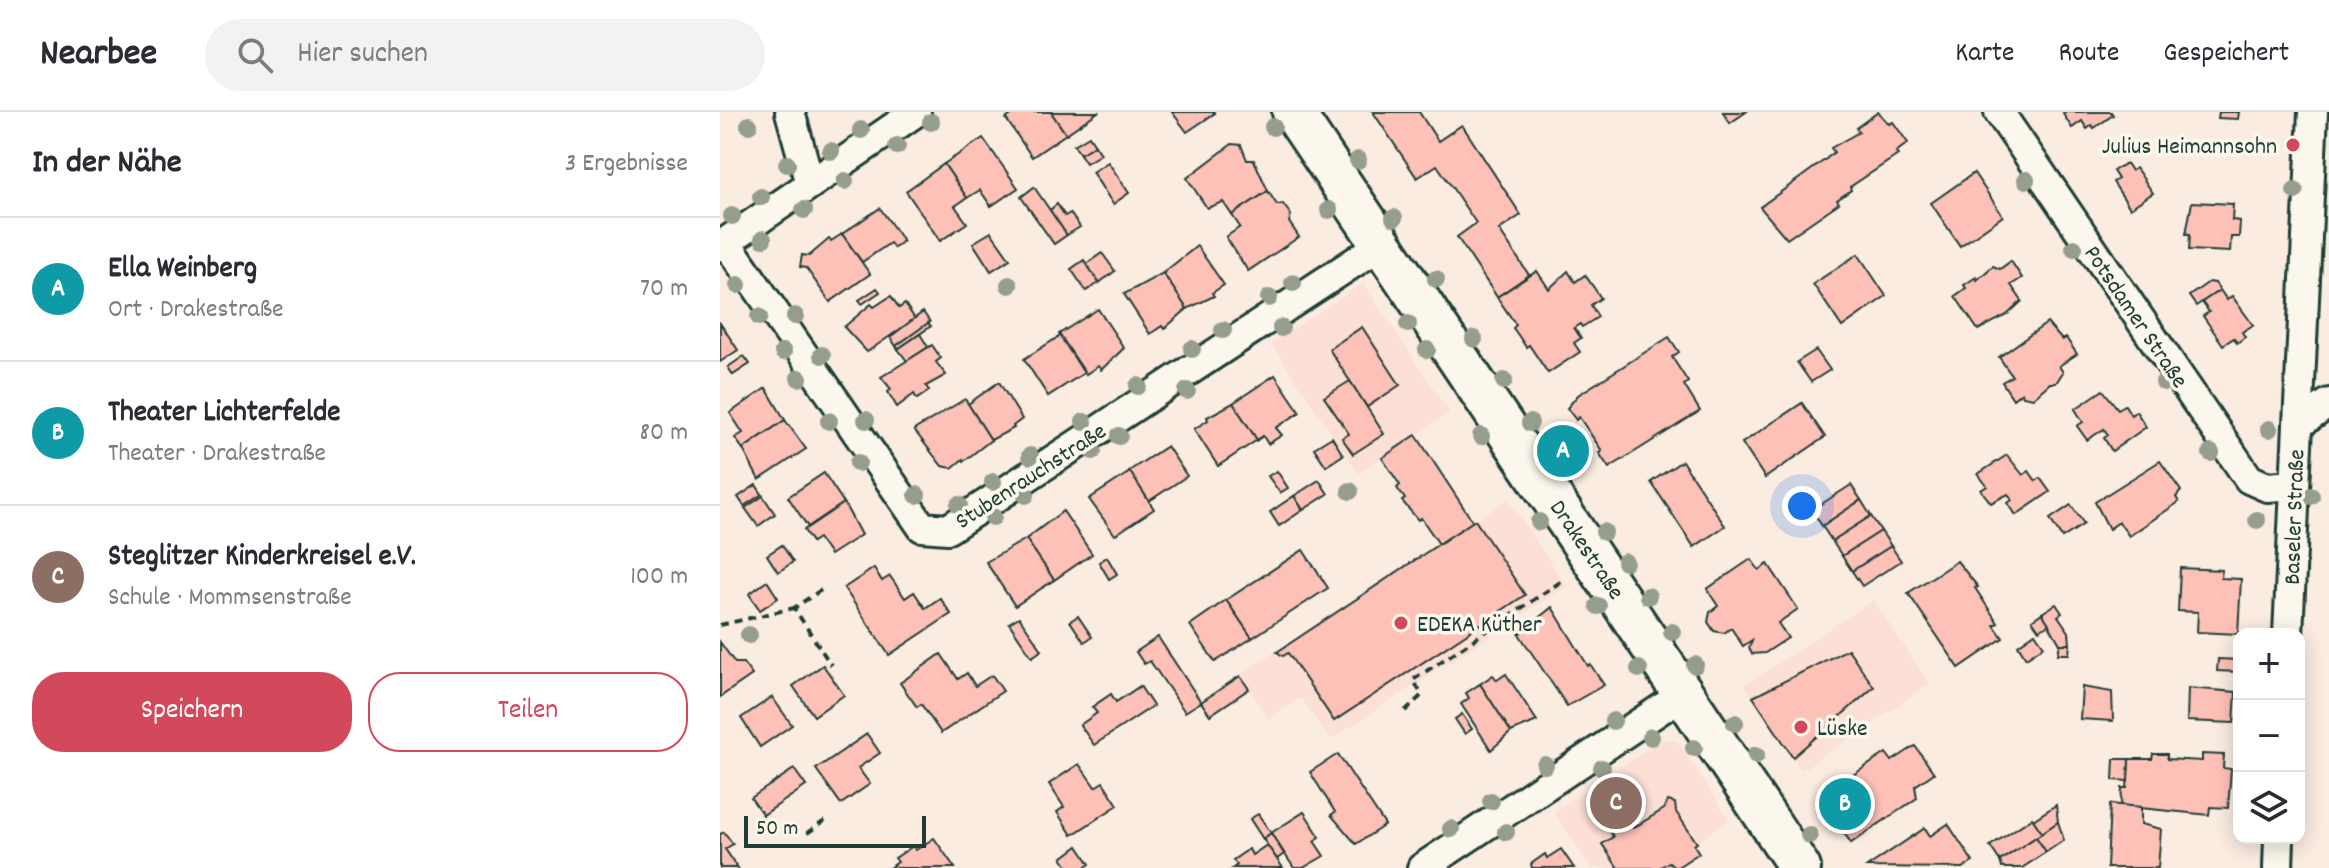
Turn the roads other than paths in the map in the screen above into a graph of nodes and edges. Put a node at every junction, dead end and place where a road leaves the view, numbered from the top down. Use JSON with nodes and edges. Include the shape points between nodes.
{"nodes":[{"id":1,"x":790,"y":112,"type":"edge"},
{"id":2,"x":916,"y":112,"type":"edge"},
{"id":3,"x":1293,"y":112,"type":"edge"},
{"id":4,"x":1999,"y":112,"type":"edge"},
{"id":5,"x":2313,"y":112,"type":"edge"},
{"id":6,"x":810,"y":184,"type":"junction"},
{"id":7,"x":723,"y":244,"type":"edge"},
{"id":8,"x":1382,"y":244,"type":"junction"},
{"id":9,"x":2329,"y":403,"type":"edge"},
{"id":10,"x":2298,"y":425,"type":"junction"},
{"id":11,"x":2295,"y":485,"type":"junction"},
{"id":12,"x":2288,"y":628,"type":"edge"},
{"id":13,"x":1685,"y":693,"type":"junction"},
{"id":14,"x":2279,"y":844,"type":"edge"},
{"id":15,"x":1422,"y":868,"type":"edge"},
{"id":16,"x":1800,"y":868,"type":"edge"},
{"id":17,"x":2278,"y":868,"type":"edge"}],
"edges":[{"from":1,"to":6,"type":"street"},
{"from":2,"to":6,"type":"street"},
{"from":3,"to":8,"type":"main road","name":"Drakestraße"},
{"from":4,"to":11,"type":"street","name":"Potsdamer Straße","via":[[2249,479],[2267,487]]},
{"from":5,"to":10,"type":"street","name":"Baseler Straße"},
{"from":6,"to":7,"type":"street"},
{"from":7,"to":8,"type":"street","name":"Stubenrauchstraße","via":[[922,527],[948,529]]},
{"from":8,"to":13,"type":"main road","name":"Drakestraße"},
{"from":9,"to":10,"type":"street"},
{"from":10,"to":11,"type":"street","name":"Baseler Straße"},
{"from":11,"to":12,"type":"street","name":"Baseler Straße"},
{"from":13,"to":15,"type":"street"},
{"from":13,"to":16,"type":"main road","name":"Drakestraße"},
{"from":14,"to":17,"type":"street"}]}
